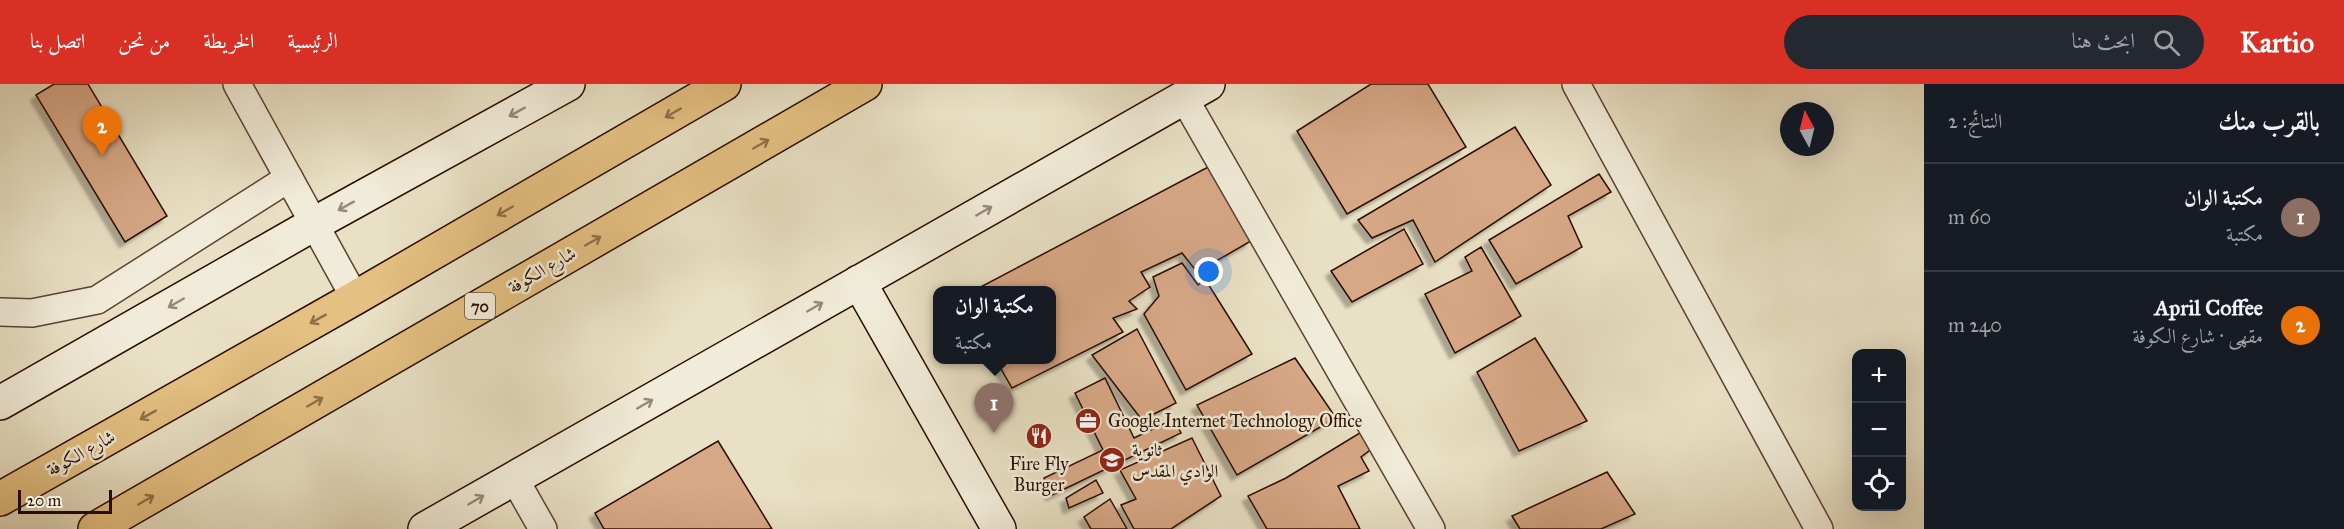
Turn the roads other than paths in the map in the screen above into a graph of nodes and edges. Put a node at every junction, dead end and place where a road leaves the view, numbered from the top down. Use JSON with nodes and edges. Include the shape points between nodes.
{"nodes":[{"id":1,"x":237,"y":84,"type":"edge"},
{"id":2,"x":568,"y":84,"type":"edge"},
{"id":3,"x":724,"y":84,"type":"edge"},
{"id":4,"x":864,"y":84,"type":"edge"},
{"id":5,"x":1576,"y":84,"type":"edge"},
{"id":6,"x":1196,"y":91,"type":"edge"},
{"id":7,"x":289,"y":178,"type":"junction"},
{"id":8,"x":314,"y":224,"type":"junction"},
{"id":9,"x":859,"y":282,"type":"junction"},
{"id":10,"x":356,"y":298,"type":"junction"},
{"id":11,"x":0,"y":312,"type":"edge"},
{"id":12,"x":0,"y":403,"type":"edge"},
{"id":13,"x":514,"y":478,"type":"junction"},
{"id":14,"x":0,"y":499,"type":"edge"},
{"id":15,"x":95,"y":529,"type":"edge"},
{"id":16,"x":425,"y":529,"type":"edge"},
{"id":17,"x":543,"y":529,"type":"edge"},
{"id":18,"x":999,"y":529,"type":"edge"},
{"id":19,"x":1431,"y":529,"type":"edge"},
{"id":20,"x":1819,"y":529,"type":"edge"}],
"edges":[{"from":1,"to":7,"type":"street"},
{"from":2,"to":8,"type":"street","one_way":true},
{"from":3,"to":10,"type":"highway","name":"شارع الكوفة","one_way":true},
{"from":15,"to":4,"type":"highway","name":"شارع الكوفة","number":"70","one_way":true},
{"from":5,"to":20,"type":"street"},
{"from":9,"to":6,"type":"street","one_way":true},
{"from":6,"to":19,"type":"street"},
{"from":7,"to":8,"type":"street"},
{"from":7,"to":11,"type":"street","via":[[97,300],[32,314]]},
{"from":8,"to":10,"type":"street"},
{"from":8,"to":12,"type":"street","one_way":true},
{"from":13,"to":9,"type":"street","one_way":true},
{"from":9,"to":18,"type":"street"},
{"from":10,"to":14,"type":"highway","name":"شارع الكوفة","one_way":true},
{"from":16,"to":13,"type":"street","one_way":true},
{"from":13,"to":17,"type":"street"}]}
